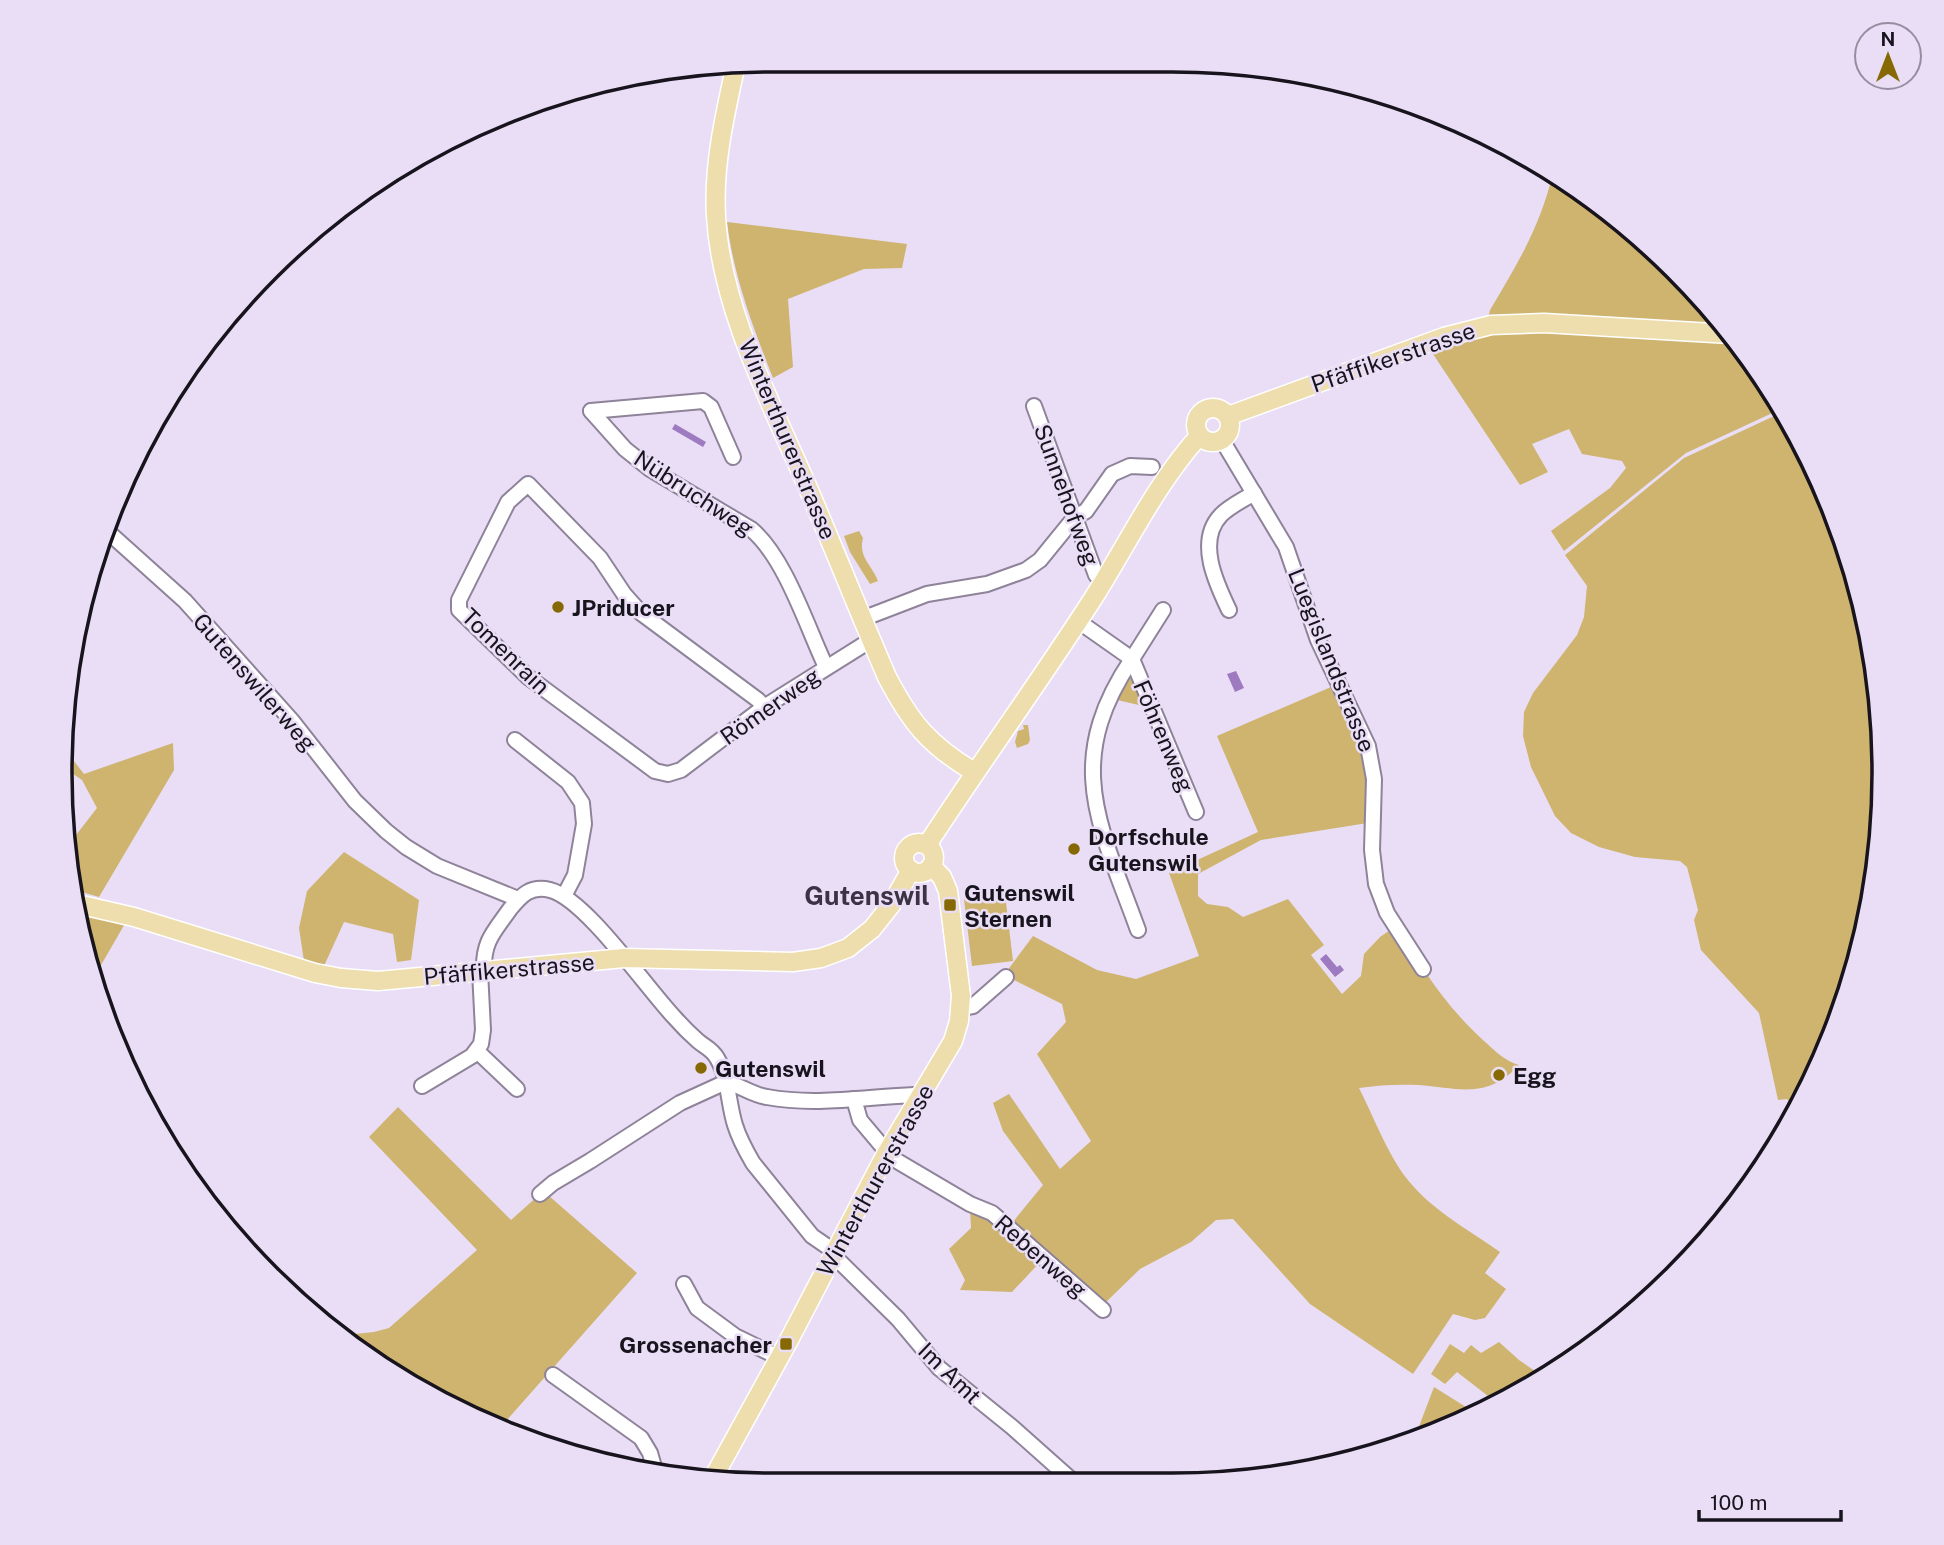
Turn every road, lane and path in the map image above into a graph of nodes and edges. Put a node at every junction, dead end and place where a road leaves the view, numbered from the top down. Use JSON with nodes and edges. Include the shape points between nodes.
{"nodes":[{"id":1,"x":734,"y":73,"type":"edge"},
{"id":2,"x":1717,"y":333,"type":"edge"},
{"id":3,"x":1034,"y":406,"type":"dead end"},
{"id":4,"x":1228,"y":416,"type":"junction"},
{"id":5,"x":1199,"y":436,"type":"junction"},
{"id":6,"x":1222,"y":440,"type":"junction"},
{"id":7,"x":733,"y":457,"type":"dead end"},
{"id":8,"x":1152,"y":467,"type":"dead end"},
{"id":9,"x":1254,"y":493,"type":"junction"},
{"id":10,"x":1075,"y":517,"type":"junction"},
{"id":11,"x":113,"y":536,"type":"edge"},
{"id":12,"x":1104,"y":582,"type":"junction"},
{"id":13,"x":1163,"y":610,"type":"dead end"},
{"id":14,"x":1229,"y":610,"type":"dead end"},
{"id":15,"x":862,"y":619,"type":"junction"},
{"id":16,"x":1078,"y":621,"type":"junction"},
{"id":17,"x":871,"y":640,"type":"junction"},
{"id":18,"x":1132,"y":659,"type":"junction"},
{"id":19,"x":826,"y":667,"type":"junction"},
{"id":20,"x":764,"y":707,"type":"junction"},
{"id":21,"x":515,"y":740,"type":"dead end"},
{"id":22,"x":974,"y":772,"type":"junction"},
{"id":23,"x":671,"y":774,"type":"joint"},
{"id":24,"x":1196,"y":812,"type":"dead end"},
{"id":25,"x":927,"y":845,"type":"junction"},
{"id":26,"x":931,"y":866,"type":"junction"},
{"id":27,"x":911,"y":870,"type":"junction"},
{"id":28,"x":564,"y":896,"type":"junction"},
{"id":29,"x":518,"y":899,"type":"junction"},
{"id":30,"x":84,"y":906,"type":"edge"},
{"id":31,"x":1138,"y":930,"type":"dead end"},
{"id":32,"x":625,"y":958,"type":"junction"},
{"id":33,"x":1423,"y":970,"type":"dead end"},
{"id":34,"x":482,"y":971,"type":"junction"},
{"id":35,"x":1006,"y":977,"type":"dead end"},
{"id":36,"x":961,"y":1008,"type":"junction"},
{"id":37,"x":477,"y":1051,"type":"junction"},
{"id":38,"x":726,"y":1083,"type":"junction"},
{"id":39,"x":422,"y":1086,"type":"dead end"},
{"id":40,"x":517,"y":1089,"type":"dead end"},
{"id":41,"x":913,"y":1096,"type":"junction"},
{"id":42,"x":854,"y":1099,"type":"junction"},
{"id":43,"x":885,"y":1149,"type":"junction"},
{"id":44,"x":540,"y":1194,"type":"dead end"},
{"id":45,"x":832,"y":1254,"type":"junction"},
{"id":46,"x":684,"y":1284,"type":"dead end"},
{"id":47,"x":1103,"y":1310,"type":"dead end"},
{"id":48,"x":778,"y":1357,"type":"junction"},
{"id":49,"x":553,"y":1375,"type":"dead end"},
{"id":50,"x":653,"y":1463,"type":"edge"},
{"id":51,"x":716,"y":1471,"type":"edge"},
{"id":52,"x":1064,"y":1473,"type":"edge"}],
"edges":[{"from":1,"to":15,"type":"main road","name":"Winterthurerstrasse","via":[[716,177],[724,272],[758,371]]},
{"from":2,"to":4,"type":"main road","name":"Pfäffikerstrasse","via":[[1544,323],[1491,326],[1444,337]]},
{"from":3,"to":10,"type":"street","name":"Sunnehofweg"},
{"from":4,"to":5,"type":"main road","name":"Pfäffikerstrasse","via":[[1217,408],[1202,411],[1195,423]]},
{"from":4,"to":6,"type":"main road","via":[[1230,430]]},
{"from":5,"to":6,"type":"main road","via":[[1214,443]]},
{"from":5,"to":12,"type":"main road","name":"Pfäffikerstrasse","via":[[1162,484]]},
{"from":6,"to":9,"type":"street","name":"Luegislandstrasse"},
{"from":7,"to":19,"type":"street","name":"Nübruchweg","via":[[711,407],[703,401],[591,411],[650,469],[762,538],[777,559]]},
{"from":8,"to":10,"type":"street","via":[[1130,466],[1112,474],[1086,511]]},
{"from":9,"to":14,"type":"street","via":[[1220,516],[1209,538],[1215,575]]},
{"from":9,"to":33,"type":"street","name":"Luegislandstrasse","via":[[1290,556],[1318,640],[1368,746],[1374,779],[1376,884],[1387,913]]},
{"from":10,"to":12,"type":"street","name":"Sunnehofweg","via":[[1096,575]]},
{"from":10,"to":15,"type":"street","via":[[1026,570],[987,584],[914,598]]},
{"from":11,"to":29,"type":"street","name":"Gutenswilerweg","via":[[185,601],[293,722],[355,801],[395,839],[437,866]]},
{"from":12,"to":16,"type":"main road","name":"Pfäffikerstrasse"},
{"from":13,"to":18,"type":"street"},
{"from":15,"to":17,"type":"main road","name":"Winterthurerstrasse"},
{"from":16,"to":18,"type":"street"},
{"from":16,"to":22,"type":"main road","name":"Pfäffikerstrasse"},
{"from":17,"to":19,"type":"street","name":"Römerweg"},
{"from":17,"to":22,"type":"main road","name":"Winterthurerstrasse","via":[[916,726]]},
{"from":18,"to":24,"type":"street","name":"Föhrenweg"},
{"from":18,"to":31,"type":"street","via":[[1100,721],[1092,779],[1097,819]]},
{"from":19,"to":20,"type":"street","name":"Römerweg"},
{"from":20,"to":23,"type":"street","name":"Römerweg"},
{"from":20,"to":23,"type":"street","name":"Tomenrain","via":[[641,613],[600,558],[528,484],[508,502],[459,600],[459,610],[528,677],[655,771]]},
{"from":21,"to":28,"type":"street","via":[[568,782],[582,803],[584,824],[577,862]]},
{"from":22,"to":25,"type":"main road","name":"Pfäffikerstrasse"},
{"from":25,"to":26,"type":"main road","via":[[933,855]]},
{"from":25,"to":27,"type":"main road","via":[[916,844],[906,850],[905,861]]},
{"from":26,"to":27,"type":"main road","via":[[920,872]]},
{"from":26,"to":36,"type":"main road","name":"Winterthurerstrasse","via":[[948,891]]},
{"from":27,"to":32,"type":"main road","name":"Pfäffikerstrasse","via":[[872,929],[848,948],[821,958],[793,962]]},
{"from":28,"to":29,"type":"street","via":[[538,888]]},
{"from":28,"to":32,"type":"street","name":"Im Amt"},
{"from":29,"to":34,"type":"street","via":[[486,943]]},
{"from":30,"to":34,"type":"main road","name":"Pfäffikerstrasse","via":[[328,976],[378,981]]},
{"from":32,"to":34,"type":"main road","name":"Pfäffikerstrasse"},
{"from":32,"to":38,"type":"street","name":"Im Amt","via":[[673,1016],[716,1055]]},
{"from":34,"to":37,"type":"street","via":[[482,1030]]},
{"from":35,"to":36,"type":"street","via":[[973,1006]]},
{"from":36,"to":41,"type":"main road","name":"Winterthurerstrasse","via":[[953,1041]]},
{"from":37,"to":39,"type":"street"},
{"from":37,"to":40,"type":"street"},
{"from":38,"to":42,"type":"street","via":[[769,1098]]},
{"from":38,"to":44,"type":"street","via":[[680,1102]]},
{"from":38,"to":45,"type":"street","name":"Im Amt","via":[[734,1124],[749,1157],[800,1222]]},
{"from":41,"to":42,"type":"street"},
{"from":41,"to":43,"type":"main road","name":"Winterthurerstrasse"},
{"from":42,"to":43,"type":"street","name":"Rebenweg","via":[[860,1120]]},
{"from":43,"to":45,"type":"main road","name":"Winterthurerstrasse"},
{"from":43,"to":47,"type":"street","name":"Rebenweg","via":[[948,1192],[992,1213]]},
{"from":45,"to":48,"type":"main road","name":"Winterthurerstrasse"},
{"from":45,"to":52,"type":"street","name":"Im Amt","via":[[898,1319],[939,1368]]},
{"from":46,"to":48,"type":"street","via":[[696,1308],[735,1336]]},
{"from":48,"to":51,"type":"main road","name":"Winterthurerstrasse"},
{"from":49,"to":50,"type":"street","via":[[641,1438]]}]}
